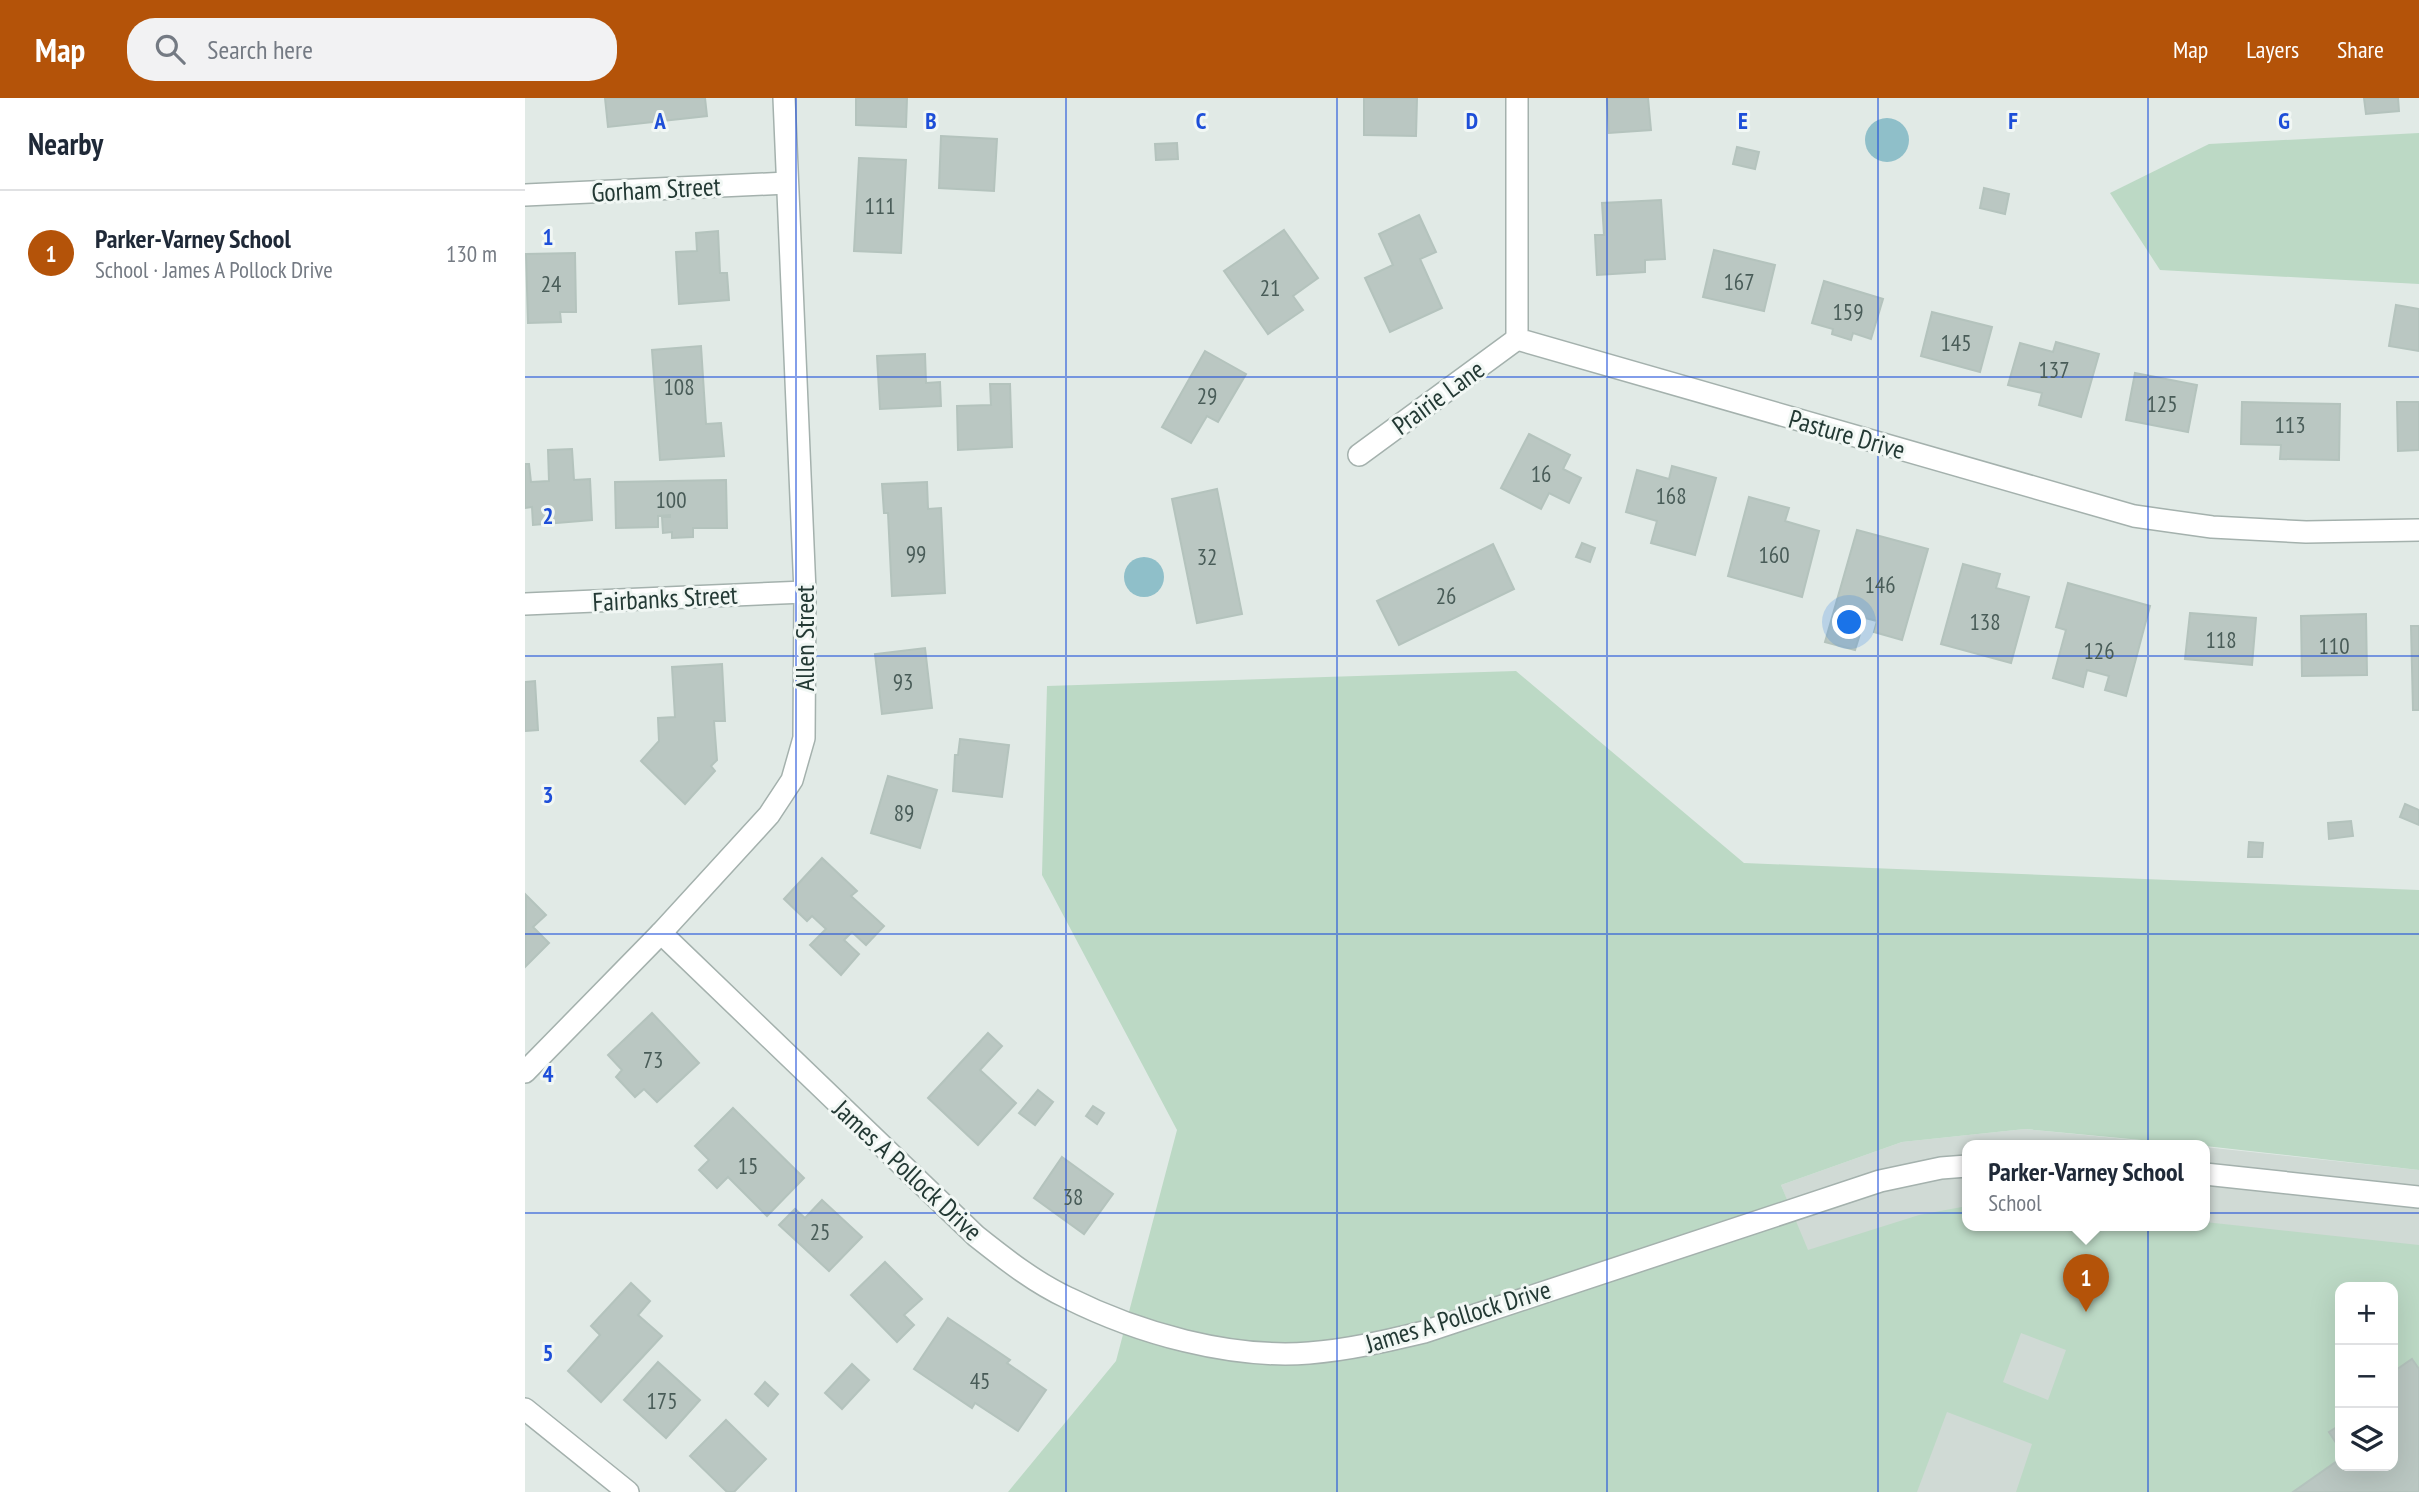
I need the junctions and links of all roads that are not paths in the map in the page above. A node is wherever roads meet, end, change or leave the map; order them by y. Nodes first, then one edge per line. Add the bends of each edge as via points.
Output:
1 (784, 98) edge
2 (1517, 98) edge
3 (787, 183) junction
4 (525, 195) edge
5 (1517, 339) junction
6 (1359, 455) dead end
7 (2419, 530) edge
8 (805, 592) junction
9 (525, 604) edge
10 (661, 933) junction
11 (525, 1072) edge
12 (1962, 1166) edge
13 (2210, 1175) edge
14 (2419, 1197) edge
15 (525, 1409) edge
16 (628, 1492) edge

1 - 3 street, Allen Street
2 - 5 street
3 - 4 street, Gorham Street
3 - 8 street, Allen Street
5 - 6 street, Prairie Lane
5 - 7 street, Pasture Drive via 2134,516 2212,527 2306,532
8 - 9 street, Fairbanks Street
8 - 10 street, Allen Street via 804,737 792,780 769,815
10 - 11 street, Allen Street
10 - 12 street, James A Pollock Drive via 976,1236 1013,1265 1067,1298 1199,1344 1307,1353 1424,1332 1880,1181
13 - 14 street
15 - 16 street

